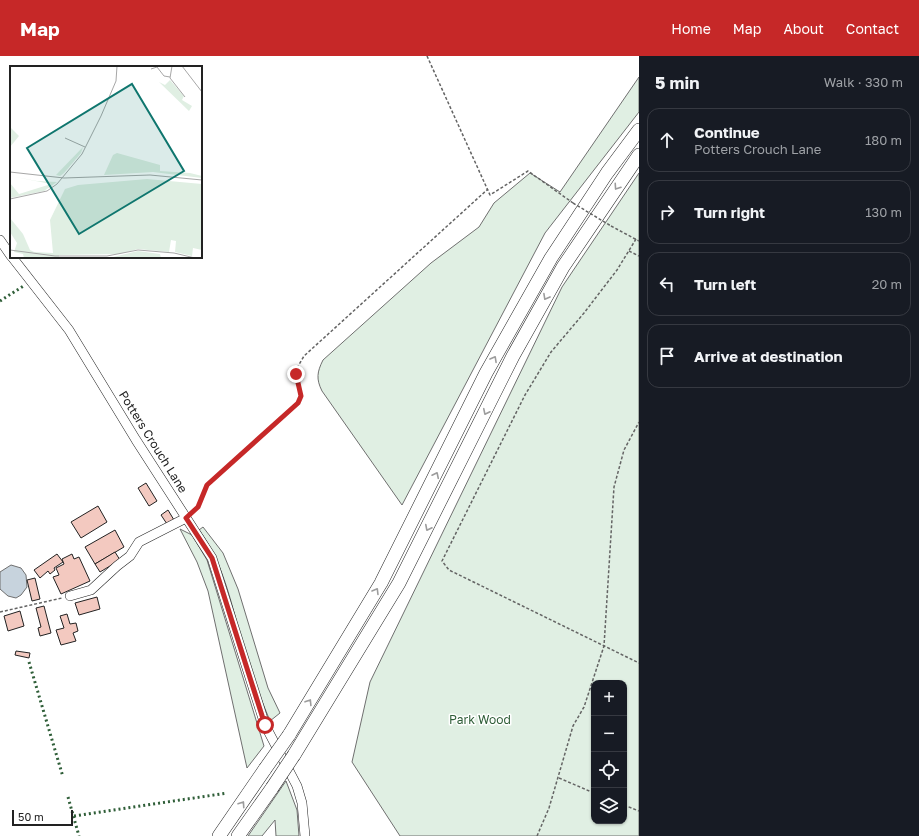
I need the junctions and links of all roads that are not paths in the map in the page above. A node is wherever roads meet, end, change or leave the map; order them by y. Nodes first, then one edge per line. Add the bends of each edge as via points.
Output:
1 (639, 130) edge
2 (639, 155) edge
3 (0, 240) edge
4 (10, 255) edge
5 (12, 258) edge
6 (186, 518) junction
7 (70, 596) road end
8 (219, 836) edge
9 (238, 836) edge
10 (305, 836) edge

8 -> 1 highway, bridge via 289,735 381,584 486,373 551,258 607,173
2 -> 9 highway, bridge via 563,267 513,356 399,583 294,755
3 - 4 street, Potters Crouch Lane
5 - 6 street, Potters Crouch Lane via 69,330
6 - 7 street via 139,542 130,556 91,590
6 - 10 street, Potters Crouch Lane via 212,558 265,725 297,786

